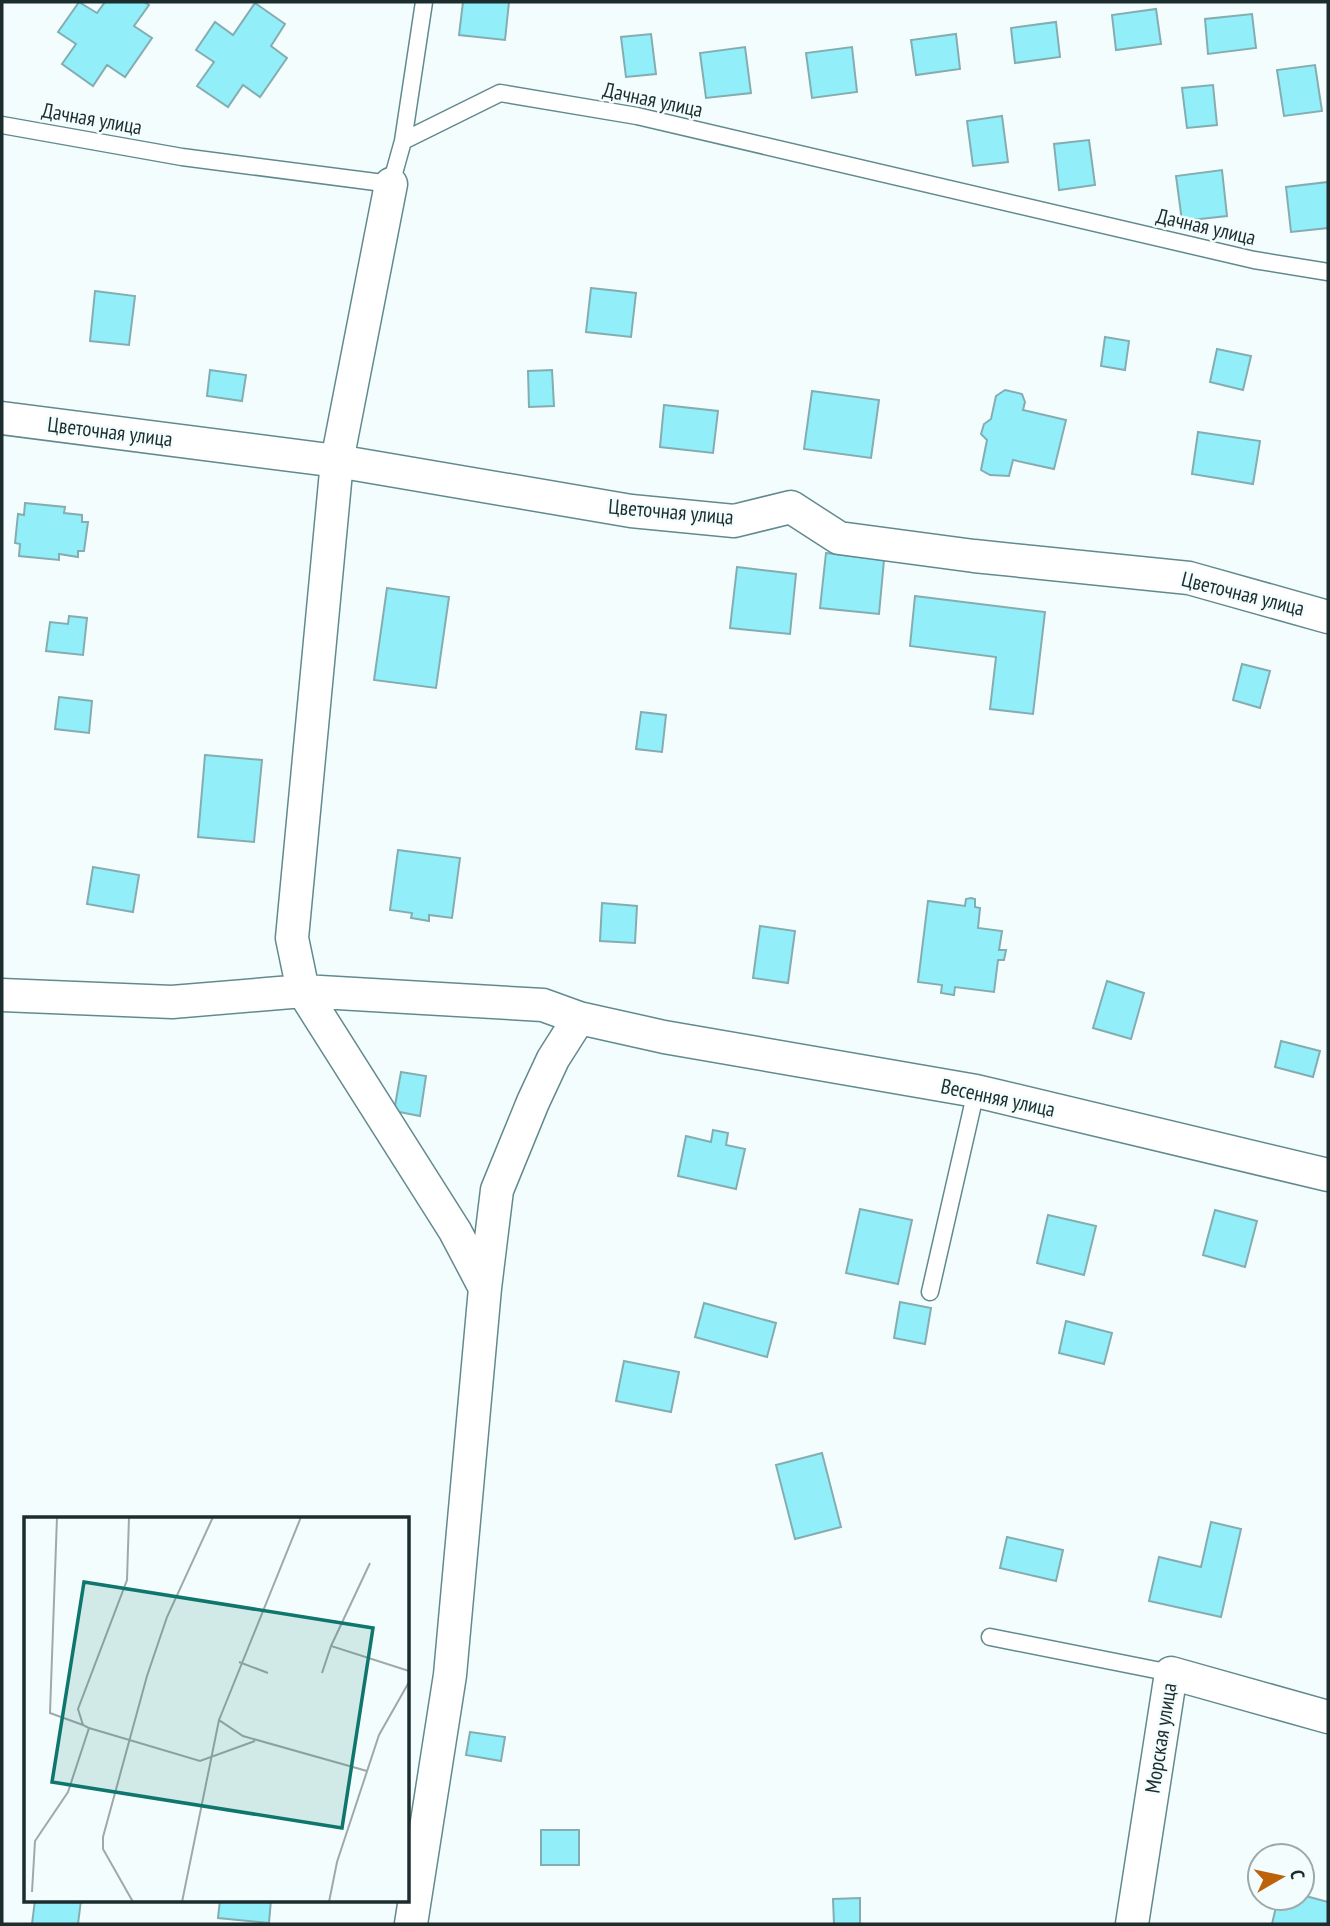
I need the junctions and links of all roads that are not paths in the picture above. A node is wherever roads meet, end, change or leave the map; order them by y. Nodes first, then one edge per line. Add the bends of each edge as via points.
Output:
1 (424, 2) edge
2 (2, 125) edge
3 (403, 141) junction
4 (391, 184) junction
5 (1328, 272) edge
6 (2, 418) edge
7 (337, 461) junction
8 (1328, 617) edge
9 (303, 992) junction
10 (2, 995) edge
11 (579, 1018) junction
12 (975, 1091) junction
13 (1328, 1175) edge
14 (485, 1288) junction
15 (930, 1292) dead end
16 (990, 1637) dead end
17 (1171, 1673) junction
18 (1328, 1717) edge
19 (411, 1924) edge
20 (1132, 1924) edge

1 - 3 lane
2 - 4 lane, Дачная улица via 182,157
3 - 4 lane
3 - 5 lane, Дачная улица via 500,93 637,116 1254,260
4 - 7 street
6 - 7 street, Цветочная улица
7 - 8 street, Цветочная улица via 631,511 734,521 791,507 839,538 1189,578
7 - 9 street via 292,938
9 - 10 street, Весенняя улица via 172,1002
9 - 11 street, Весенняя улица via 543,1005
9 - 14 street via 455,1231
11 - 12 street, Весенняя улица
11 - 14 street via 553,1059 498,1190
12 - 13 street, Весенняя улица
12 - 15 lane
14 - 19 street via 450,1675
16 - 17 lane
17 - 18 street, Морская улица
17 - 20 street, Морская улица

